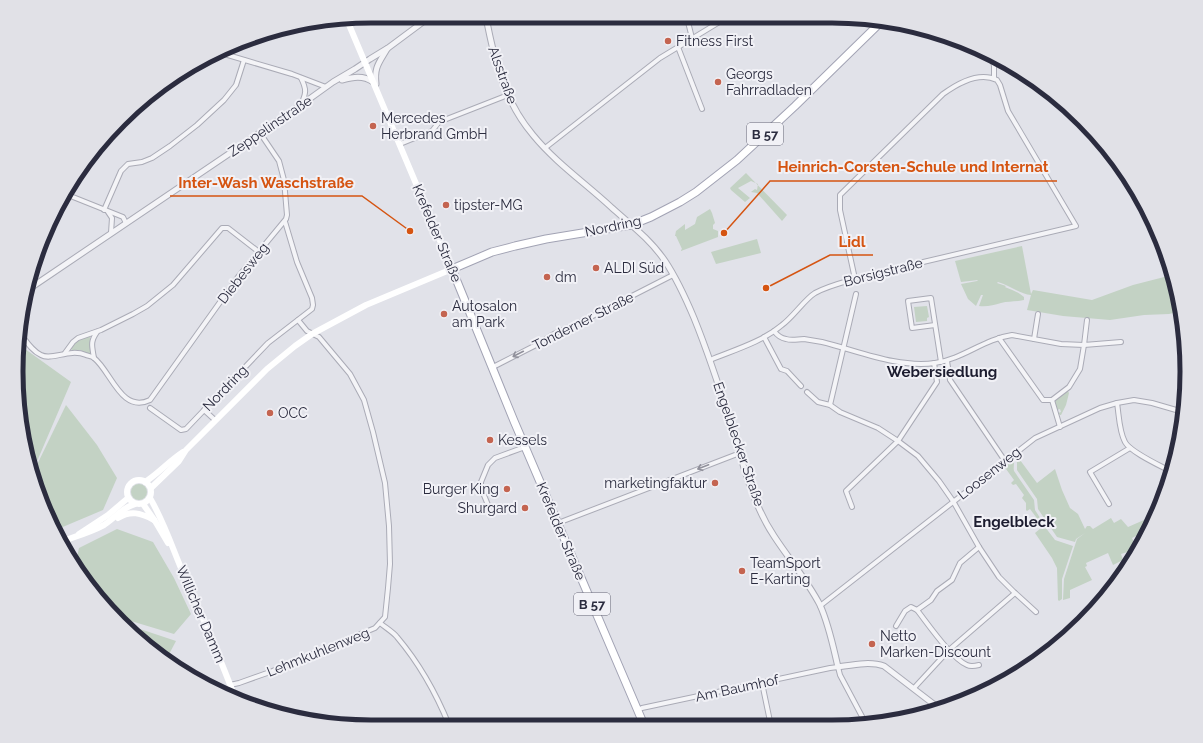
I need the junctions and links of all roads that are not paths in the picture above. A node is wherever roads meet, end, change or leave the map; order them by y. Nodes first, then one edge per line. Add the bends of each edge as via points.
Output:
1 (422, 23) edge
2 (487, 23) edge
3 (688, 23) edge
4 (718, 23) edge
5 (349, 24) edge
6 (877, 26) edge
7 (692, 38) junction
8 (678, 47) junction
9 (388, 48) junction
10 (227, 55) edge
11 (244, 60) junction
12 (365, 62) junction
13 (993, 63) edge
14 (301, 78) junction
15 (994, 78) junction
16 (333, 82) junction
17 (375, 85) junction
18 (326, 87) junction
19 (508, 95) junction
20 (301, 105) junction
21 (702, 109) dead end
22 (260, 133) junction
23 (400, 144) junction
24 (545, 148) junction
25 (70, 197) edge
26 (106, 211) junction
27 (285, 222) junction
28 (126, 223) junction
29 (631, 225) junction
30 (111, 233) junction
31 (259, 252) junction
32 (452, 269) junction
33 (673, 274) junction
34 (855, 279) junction
35 (34, 286) edge
36 (856, 294) dead end
37 (1038, 314) dead end
38 (298, 320) junction
39 (1087, 320) dead end
40 (935, 324) junction
41 (97, 331) junction
42 (774, 331) junction
43 (312, 334) junction
44 (764, 337) junction
45 (999, 338) junction
46 (25, 339) edge
47 (1034, 339) junction
48 (1121, 342) dead end
49 (1084, 346) junction
50 (842, 348) junction
51 (65, 353) junction
52 (94, 358) junction
53 (710, 360) junction
54 (947, 361) junction
55 (941, 362) junction
56 (934, 363) junction
57 (493, 367) junction
58 (801, 386) dead end
59 (807, 392) dead end
60 (1052, 400) junction
61 (1117, 403) junction
62 (830, 405) junction
63 (150, 408) dead end
64 (204, 410) junction
65 (1178, 410) edge
66 (215, 420) junction
67 (1060, 427) junction
68 (898, 441) junction
69 (525, 447) junction
70 (1130, 448) junction
71 (186, 450) junction
72 (740, 453) junction
73 (1005, 460) junction
74 (1166, 469) edge
75 (145, 482) junction
76 (151, 488) junction
77 (128, 498) junction
78 (150, 498) junction
79 (953, 501) junction
80 (135, 504) junction
81 (143, 504) junction
82 (488, 504) dead end
83 (1109, 504) dead end
84 (852, 507) dead end
85 (155, 521) junction
86 (558, 523) junction
87 (106, 524) junction
88 (72, 538) junction
89 (67, 540) edge
90 (979, 547) junction
91 (174, 550) junction
92 (1015, 593) junction
93 (820, 606) junction
94 (917, 610) junction
95 (1036, 612) dead end
96 (380, 623) junction
97 (896, 626) dead end
98 (949, 650) junction
99 (979, 665) dead end
100 (838, 667) junction
101 (762, 683) junction
102 (230, 685) junction
103 (914, 688) junction
104 (232, 691) edge
105 (935, 705) edge
106 (638, 710) junction
107 (863, 718) edge
108 (447, 720) edge
109 (642, 720) edge
110 (770, 720) edge

1 - 9 street, Zeppelinstraße
2 - 19 street, Alsstraße via 493,53
3 - 7 street
4 - 7 street
5 - 12 main road, Krefelder Straße
6 - 29 main road, Nordring / B 57 via 727,168 680,202
7 - 8 street
8 - 21 street
8 - 24 street via 630,80
9 - 12 street, Zeppelinstraße
9 - 17 street via 375,71
10 - 11 street
11 - 14 street
11 - 26 street via 236,85 197,125 152,158 128,164 121,170
12 - 16 street, Zeppelinstraße
12 - 17 main road, Krefelder Straße
13 - 15 street
14 - 18 street
14 - 20 street via 306,89
15 - 34 street via 986,76 956,85 840,195 840,210
15 - 34 street, Borsigstraße via 1000,85 1008,110 1076,226
16 - 17 street via 356,77 367,78
16 - 18 street, Zeppelinstraße
17 - 23 main road, Krefelder Straße
18 - 20 street, Zeppelinstraße
19 - 23 street via 439,122 432,131
19 - 24 street, Alsstraße via 518,115
20 - 22 street, Zeppelinstraße
22 - 27 street via 279,161 286,196
22 - 28 street, Zeppelinstraße
23 - 32 main road, Krefelder Straße
24 - 29 street, Engelblecker Straße
25 - 26 street
26 - 28 street via 123,217
26 - 30 street via 112,218
27 - 31 street, Diebesweg
27 - 38 street, Nordring via 313,302 312,309
28 - 30 street, Zeppelinstraße
29 - 32 main road, Nordring / B 57 via 515,246 492,252
29 - 33 street, Engelblecker Straße via 657,252
30 - 35 street, Zeppelinstraße
31 - 41 street via 228,228 222,228 172,285 147,306
31 - 52 street, Diebesweg via 238,277 150,400 138,403 122,395
32 - 43 main road, Nordring via 366,305
32 - 57 main road, Krefelder Straße / B 57
33 - 53 street, Engelblecker Straße
33 -> 57 street, Tonderner Straße via 570,328 564,328 548,336 542,342
34 - 42 street, Borsigstraße via 814,294
36 - 50 street
37 - 47 street
38 - 43 street
38 - 64 street, Nordring via 268,343
39 - 49 street
40 - 40 street via 931,298 908,301 912,328
40 - 55 street
41 - 51 street via 78,338
41 - 52 street via 92,338 91,346
42 - 44 street, Borsigstraße
42 - 50 street via 787,340 805,339
43 - 66 main road, Nordring via 267,369
43 - 96 street, Lehmkuhlenweg via 319,337 350,374 364,400 374,432 385,483 389,526 388,588 385,617
44 - 53 street, Borsigstraße
44 - 58 street via 781,369
45 - 47 street via 1012,335
45 - 54 street
45 - 60 street via 1043,400
46 - 51 street via 42,356 50,357
47 - 49 street
48 - 49 street
49 - 60 street via 1080,369 1069,387
50 - 56 street via 902,363
50 - 62 street
51 - 52 street via 82,353
53 - 72 street, Engelblecker Straße
54 - 55 street
54 - 73 street via 950,380
55 - 56 street
56 - 68 street via 938,382
57 - 69 main road, Krefelder Straße / B 57
59 - 62 street via 818,402
60 - 67 street
61 - 65 street, Loosenweg via 1134,400
61 - 67 street, Loosenweg
61 - 70 street via 1125,443
62 - 68 street via 878,428
63 - 64 street, Nordring via 181,430 186,429
64 - 66 street
66 - 71 main road, Nordring
67 - 73 street, Loosenweg via 1035,438
68 - 79 street via 918,456
68 - 84 street via 846,491
69 - 82 street via 495,458 488,465 481,482
69 - 86 main road, Krefelder Straße / B 57
70 - 74 street
70 - 83 street via 1090,472
71 - 75 main road, Nordring
71 - 76 main road, Nordring
72 -> 86 street
72 - 93 street, Engelblecker Straße via 752,491 772,534
73 - 79 street, Loosenweg
75 - 76 main road
75 - 77 main road via 138,480 131,484 127,490
76 - 78 main road
77 - 80 main road
77 - 88 main road via 108,516
78 - 81 main road
78 - 91 main road, Willicher Damm
79 - 90 street
79 - 93 street, Loosenweg
80 - 81 main road
80 - 87 main road via 127,507
81 - 85 main road, Willicher Damm
85 - 87 main road via 141,514 132,513
85 - 91 main road, Willicher Damm
86 - 106 main road, Krefelder Straße / B 57
87 - 88 main road
88 - 89 main road
90 - 92 street via 999,577
90 - 94 street via 960,563 952,580
91 - 102 main road, Willicher Damm
92 - 95 street
92 - 98 street
93 - 100 street, Engelblecker Straße via 831,634
94 - 97 street via 911,607 905,611
94 - 98 street
96 - 102 street, Lehmkuhlenweg via 375,628 270,672
96 - 108 street via 396,636 424,673
98 - 99 street via 968,666
98 - 103 street
100 - 101 street, Am Baumhof
100 - 103 street via 879,664
100 - 107 street
101 - 106 street, Am Baumhof
101 - 110 street
102 - 104 main road, Willicher Damm
103 - 105 street
106 - 109 main road, Krefelder Straße / B 57

